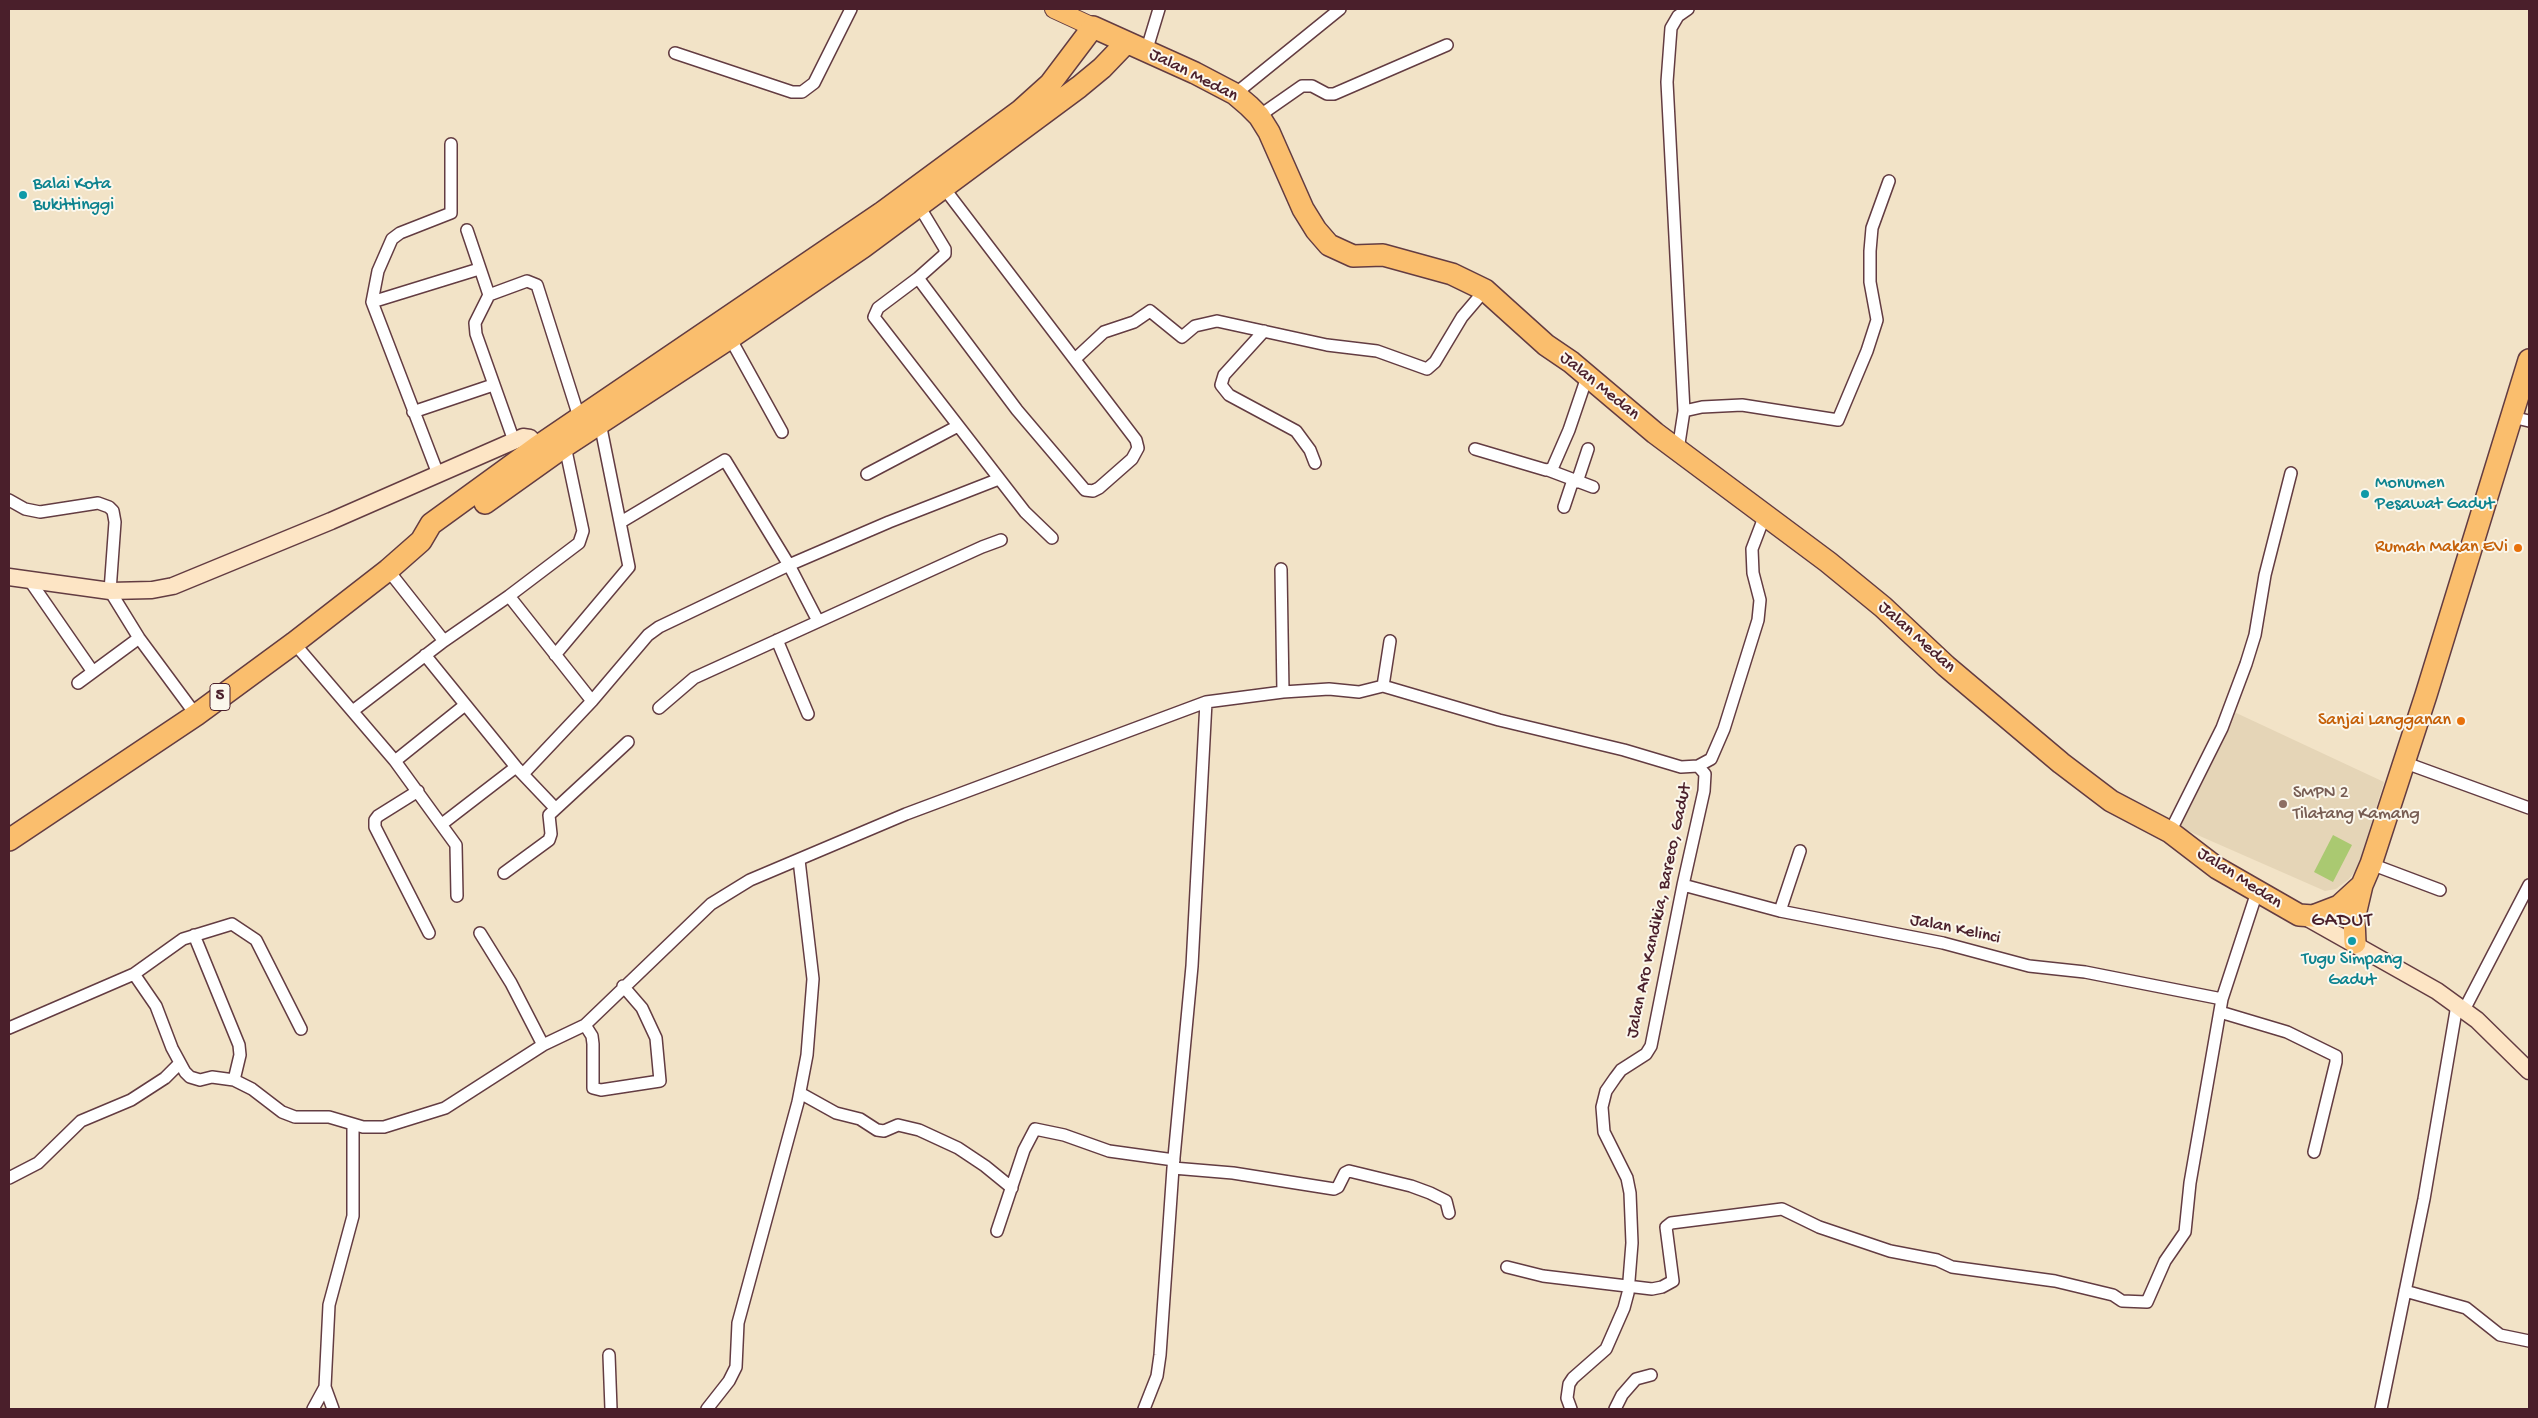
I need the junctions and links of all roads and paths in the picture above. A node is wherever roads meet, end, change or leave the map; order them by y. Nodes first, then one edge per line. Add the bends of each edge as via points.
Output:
1 (851, 9) edge
2 (1054, 9) edge
3 (1159, 9) edge
4 (1340, 9) edge
5 (1688, 9) edge
6 (1093, 27) junction
7 (1126, 43) junction
8 (1447, 45) dead end
9 (1146, 52) junction
10 (675, 53) dead end
11 (1235, 94) junction
12 (1259, 116) junction
13 (451, 144) dead end
14 (1889, 181) dead end
15 (944, 188) junction
16 (919, 206) junction
17 (467, 230) dead end
18 (479, 269) junction
19 (918, 278) junction
20 (1485, 290) junction
21 (489, 295) junction
22 (372, 302) junction
23 (1264, 331) junction
24 (730, 338) junction
25 (1075, 359) junction
26 (2529, 360) edge
27 (1587, 377) junction
28 (647, 383) junction
29 (493, 385) junction
30 (1684, 410) junction
31 (413, 412) junction
32 (579, 417) junction
33 (2521, 419) edge
34 (600, 423) junction
35 (958, 426) junction
36 (782, 432) dead end
37 (514, 441) junction
38 (566, 446) junction
39 (1474, 449) dead end
40 (1588, 449) dead end
41 (1678, 450) junction
42 (541, 453) junction
43 (1315, 463) dead end
44 (1548, 470) junction
45 (2291, 473) dead end
46 (438, 474) junction
47 (867, 474) dead end
48 (999, 479) junction
49 (1575, 481) junction
50 (1593, 487) dead end
51 (9, 500) edge
52 (1564, 507) dead end
53 (1765, 515) junction
54 (620, 522) junction
55 (1052, 538) dead end
56 (1001, 540) dead end
57 (788, 565) junction
58 (1281, 569) dead end
59 (388, 570) junction
60 (9, 577) edge
61 (30, 581) junction
62 (110, 591) junction
63 (508, 596) junction
64 (818, 621) junction
65 (139, 638) junction
66 (777, 640) junction
67 (444, 641) junction
68 (1390, 641) dead end
69 (294, 643) junction
70 (425, 655) junction
71 (555, 655) junction
72 (93, 672) junction
73 (78, 683) dead end
74 (1383, 686) junction
75 (1283, 692) junction
76 (592, 701) junction
77 (1206, 702) junction
78 (465, 705) junction
79 (659, 708) dead end
80 (354, 710) junction
81 (808, 714) dead end
82 (196, 715) junction
83 (628, 742) dead end
84 (395, 761) junction
85 (2403, 762) junction
86 (1698, 766) junction
87 (520, 771) junction
88 (418, 791) junction
89 (555, 808) junction
90 (2529, 808) edge
91 (442, 824) junction
92 (2170, 832) junction
93 (9, 840) edge
94 (1800, 851) dead end
95 (798, 860) junction
96 (2371, 864) junction
97 (504, 873) dead end
98 (1683, 885) junction
99 (2362, 885) junction
100 (2529, 885) edge
101 (2440, 890) dead end
102 (2257, 892) junction
103 (457, 896) dead end
104 (1780, 910) junction
105 (2304, 916) junction
106 (429, 933) dead end
107 (480, 933) dead end
108 (194, 935) junction
109 (2355, 943) junction
110 (134, 974) junction
111 (623, 986) junction
112 (2222, 999) junction
113 (2460, 1008) junction
114 (2220, 1012) junction
115 (585, 1025) junction
116 (9, 1028) edge
117 (301, 1029) dead end
118 (543, 1045) junction
119 (180, 1063) junction
120 (2529, 1071) edge
121 (234, 1080) junction
122 (800, 1093) junction
123 (352, 1125) junction
124 (2314, 1152) dead end
125 (1173, 1164) junction
126 (9, 1178) edge
127 (1012, 1188) junction
128 (1449, 1213) dead end
129 (997, 1231) dead end
130 (1507, 1267) dead end
131 (1629, 1285) junction
132 (2405, 1291) junction
133 (2529, 1341) edge
134 (609, 1355) dead end
135 (1651, 1375) dead end
136 (325, 1386) junction
137 (313, 1409) edge
138 (333, 1409) edge
139 (612, 1409) edge
140 (707, 1409) edge
141 (1144, 1409) edge
142 (1570, 1409) edge
143 (1615, 1409) edge
144 (2380, 1409) edge

1 - 10 street via 814,83 802,92 792,92
2 - 6 main road, Jalan Medan
3 - 9 street
4 - 11 street
5 - 30 street via 1670,28 1667,82
6 - 7 highway, Jalan Medan
6 - 28 highway via 1050,84 1020,111
7 - 9 highway, Jalan Medan
7 - 15 highway via 1079,87
8 - 12 street via 1334,94 1310,85 1302,86
9 - 11 highway, Jalan Medan
11 - 12 highway, Jalan Medan
12 - 20 highway, Jalan Medan via 1304,209 1329,245 1353,256 1384,255 1452,274
13 - 22 street via 450,213 392,239 378,270
14 - 30 street via 1872,228 1870,251 1870,282 1877,320 1838,420 1742,405
15 - 16 highway
15 - 25 street
16 - 19 street via 946,250
16 - 24 highway
17 - 18 street
18 - 21 street
18 - 22 street
19 - 25 street via 1017,410 1082,487 1093,491 1132,459 1138,445
19 - 35 street via 878,308 874,317
20 - 23 street via 1462,317 1435,362 1427,369 1377,351 1327,345
20 - 27 highway, Jalan Medan
21 - 29 street via 476,319 475,330
21 - 32 street via 527,281 537,285
22 - 31 street
23 - 25 street via 1214,321 1195,326 1182,337 1150,311 1134,322 1104,332
23 - 43 street via 1224,374 1221,386 1229,395 1296,431 1306,442
24 - 28 highway
24 - 36 street
26 - 33 highway, Jalan Medan
27 - 41 highway, Jalan Medan
27 - 44 street via 1569,430 1553,467
28 - 32 highway
28 - 34 highway
29 - 31 street
29 - 37 street
30 - 41 street
31 - 46 street
32 - 42 highway
33 - 85 highway, Jalan Medan
34 - 38 highway
34 - 54 street
35 - 47 street
35 - 48 street
37 - 42 street via 527,437
37 - 46 street
38 - 42 highway
38 - 63 street via 582,538
39 - 44 street
40 - 49 street
41 - 53 highway, Jalan Medan
42 - 59 highway, 5 via 448,529 421,541
44 - 49 street
45 - 92 street via 2246,664 2222,728
46 - 62 street via 181,583 152,590
48 - 55 street via 1029,517
48 - 57 street
49 - 50 street
49 - 52 street
51 - 62 street via 25,509 40,512 98,503 109,507 115,516
53 - 86 street via 1752,549 1753,573 1760,600 1758,620 1711,759
53 - 92 highway, Jalan Medan via 1883,607 1946,666 2061,763 2111,801
54 - 57 street via 725,460
54 - 71 street via 628,567
56 - 64 street
57 - 64 street
57 - 76 street via 655,629
58 - 75 street
59 - 67 street
59 - 69 highway, 5
60 - 61 street
61 - 62 street
61 - 72 street
62 - 65 street
63 - 67 street
63 - 71 street
64 - 66 street
65 - 72 street
65 - 82 street
66 - 79 street via 694,678
66 - 81 street
67 - 70 street
68 - 74 street
69 - 80 street
69 - 82 highway, 5
70 - 78 street
70 - 80 street
71 - 76 street
72 - 73 street
74 - 75 street via 1359,692 1329,689
74 - 86 street via 1682,767
75 - 77 street
76 - 87 street
77 - 95 street via 906,814
77 - 125 street via 1192,966
78 - 84 street
78 - 87 street
80 - 84 street
82 - 93 highway, 5
83 - 89 street
84 - 88 street
85 - 90 street
85 - 96 highway, Jalan Medan
86 - 98 street, Jalan Aro Kandikia, Bareco, Gadut via 1705,774 1704,791
87 - 89 street
87 - 91 street
88 - 91 street
88 - 106 street via 378,816 375,827
89 - 97 street via 548,817 550,838
91 - 103 street via 458,849
92 - 102 highway, Jalan Medan via 2217,868
94 - 104 street
95 - 111 street via 750,880 711,904
95 - 122 street via 812,979 807,1056
96 - 99 highway, Jalan Medan
96 - 101 street
98 - 104 street, Jalan Kelinci
98 - 131 street, Jalan Aro Kandikia, Bareco, Gadut via 1651,1046 1646,1054 1614,1078 1602,1107 1604,1132 1627,1178 1630,1193
99 - 105 highway, Jalan Medan via 2339,906
99 - 109 highway via 2354,920
100 - 113 street
102 - 105 highway, Jalan Medan
102 - 112 street
104 - 112 street, Jalan Kelinci via 1942,943 2029,966 2085,972
105 - 109 street
107 - 118 street via 511,983
108 - 110 street via 169,947
108 - 117 street via 232,924 252,937
108 - 121 street via 239,1045
109 - 113 street via 2420,980
110 - 116 street
110 - 119 street via 156,1006
111 - 115 street
111 - 115 street via 642,1008 656,1038 660,1081 601,1090 593,1088 592,1036
112 - 114 street
113 - 120 street
113 - 132 street
114 - 124 street via 2287,1032 2336,1056
114 - 131 street via 2190,1183 2185,1232 2165,1261 2147,1302 2122,1301 2113,1295 2055,1282 1952,1267 1937,1260 1890,1251 1819,1227 1782,1209 1671,1223 1666,1227 1673,1281 1652,1289
115 - 118 street
118 - 123 street via 445,1108 384,1127
119 - 121 street via 193,1078
119 - 126 street via 139,1096 81,1121 38,1163
121 - 123 street via 288,1114 303,1118 329,1117
122 - 127 street via 828,1110 860,1119 877,1130 902,1125 919,1130 966,1153
122 - 140 street via 738,1323 736,1366 729,1381
123 - 136 street via 353,1216 330,1306
125 - 127 street via 1109,1151 1064,1135 1035,1129 1024,1150
125 - 128 street via 1332,1189 1338,1187 1344,1172 1350,1171 1411,1186 1441,1198 1446,1201
125 - 141 street via 1160,1355 1157,1376
127 - 129 street
130 - 131 street via 1543,1276
131 - 142 street, Jalan Aro Kandikia, Bareco, Gadut via 1611,1341 1569,1384 1567,1398
132 - 133 street via 2466,1308 2500,1335
132 - 144 street
134 - 139 street
135 - 143 street via 1636,1379
136 - 137 street
136 - 138 street

